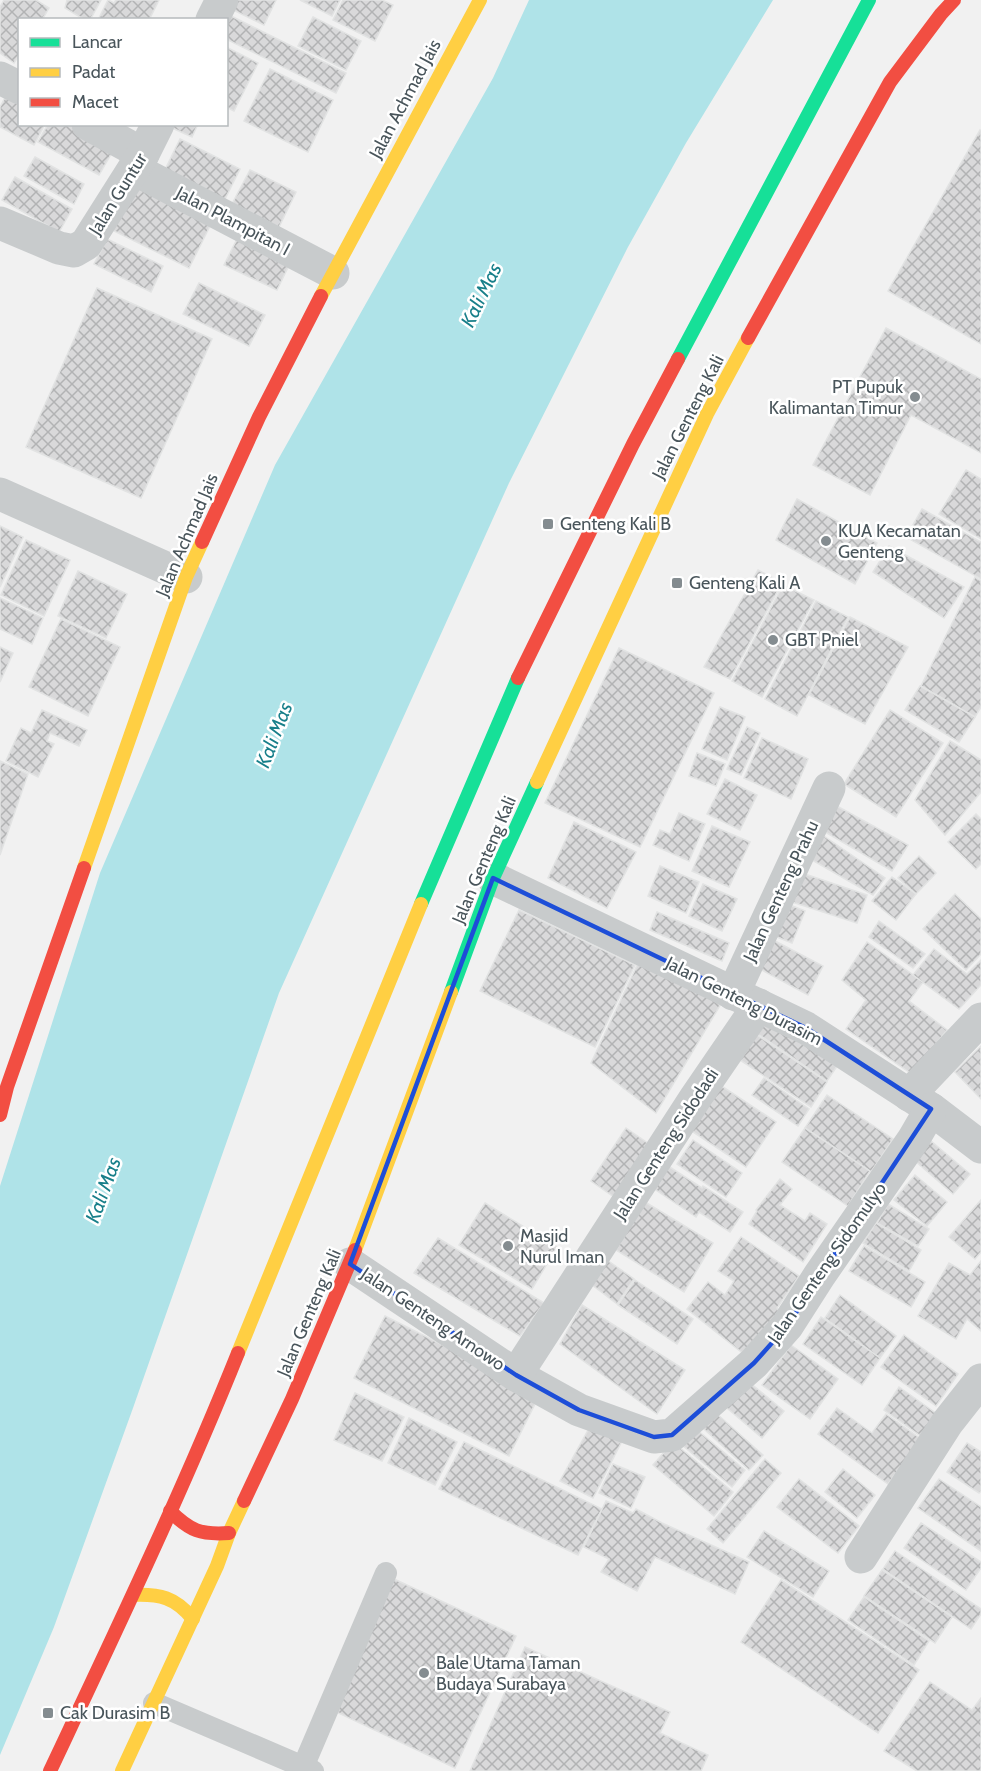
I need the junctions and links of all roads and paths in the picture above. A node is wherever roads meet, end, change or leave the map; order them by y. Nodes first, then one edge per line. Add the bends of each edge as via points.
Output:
1 (222, 0) edge
2 (480, 0) edge
3 (869, 0) edge
4 (954, 0) edge
5 (213, 18) edge
6 (0, 78) edge
7 (18, 87) edge
8 (91, 126) edge
9 (157, 126) edge
10 (139, 161) junction
11 (0, 223) edge
12 (333, 273) junction
13 (0, 494) edge
14 (186, 577) junction
15 (829, 788) dead end
16 (493, 878) junction
17 (746, 999) junction
18 (981, 1019) edge
19 (2, 1096) edge
20 (920, 1102) junction
21 (981, 1147) edge
22 (350, 1264) junction
23 (516, 1375) junction
24 (981, 1380) edge
25 (170, 1511) junction
26 (229, 1533) junction
27 (861, 1557) dead end
28 (386, 1573) dead end
29 (133, 1595) junction
30 (193, 1619) junction
31 (154, 1703) junction
32 (308, 1769) edge
33 (50, 1771) edge
34 (122, 1771) edge

1 - 5 street
2 - 12 main road, Jalan Achmad Jais
3 - 25 main road, Jalan Genteng Kali via 633,444 522,668 409,932 218,1405
4 - 16 main road, Jalan Genteng Kali via 890,82 707,414
6 - 7 street
8 - 10 street, Jalan Plampitan I
9 - 10 street, Jalan Guntur
10 - 11 street, Jalan Guntur via 87,244 74,251
10 - 12 street, Jalan Plampitan I
12 - 14 main road, Jalan Achmad Jais via 259,417
13 - 14 street
14 - 19 main road, Jalan Achmad Jais
15 - 17 street, Jalan Genteng Prahu
16 - 17 street, Jalan Genteng Durasim
16 - 22 main road, Jalan Genteng Kali
17 - 20 street, Jalan Genteng Durasim via 806,1028
17 - 23 street, Jalan Genteng Sidodadi via 696,1097
18 - 20 street, Jalan Genteng Sidomulyo
20 - 21 street, Jalan Genteng Durasim
20 - 23 street, Jalan Genteng Sidomulyo via 913,1140 788,1326 754,1363 672,1435 654,1437 579,1410
22 - 23 street, Jalan Genteng Arnowo
22 - 26 main road, Jalan Genteng Kali
24 - 27 street via 947,1424
25 - 26 main road via 199,1533
25 - 29 main road, Jalan Genteng Kali
26 - 30 main road, Jalan Genteng Kali
28 - 32 lane
29 - 30 main road via 167,1598 183,1606
29 - 33 main road, Jalan Genteng Kali
30 - 31 main road, Jalan Genteng Kali
31 - 32 lane
31 - 34 main road, Jalan Genteng Kali

